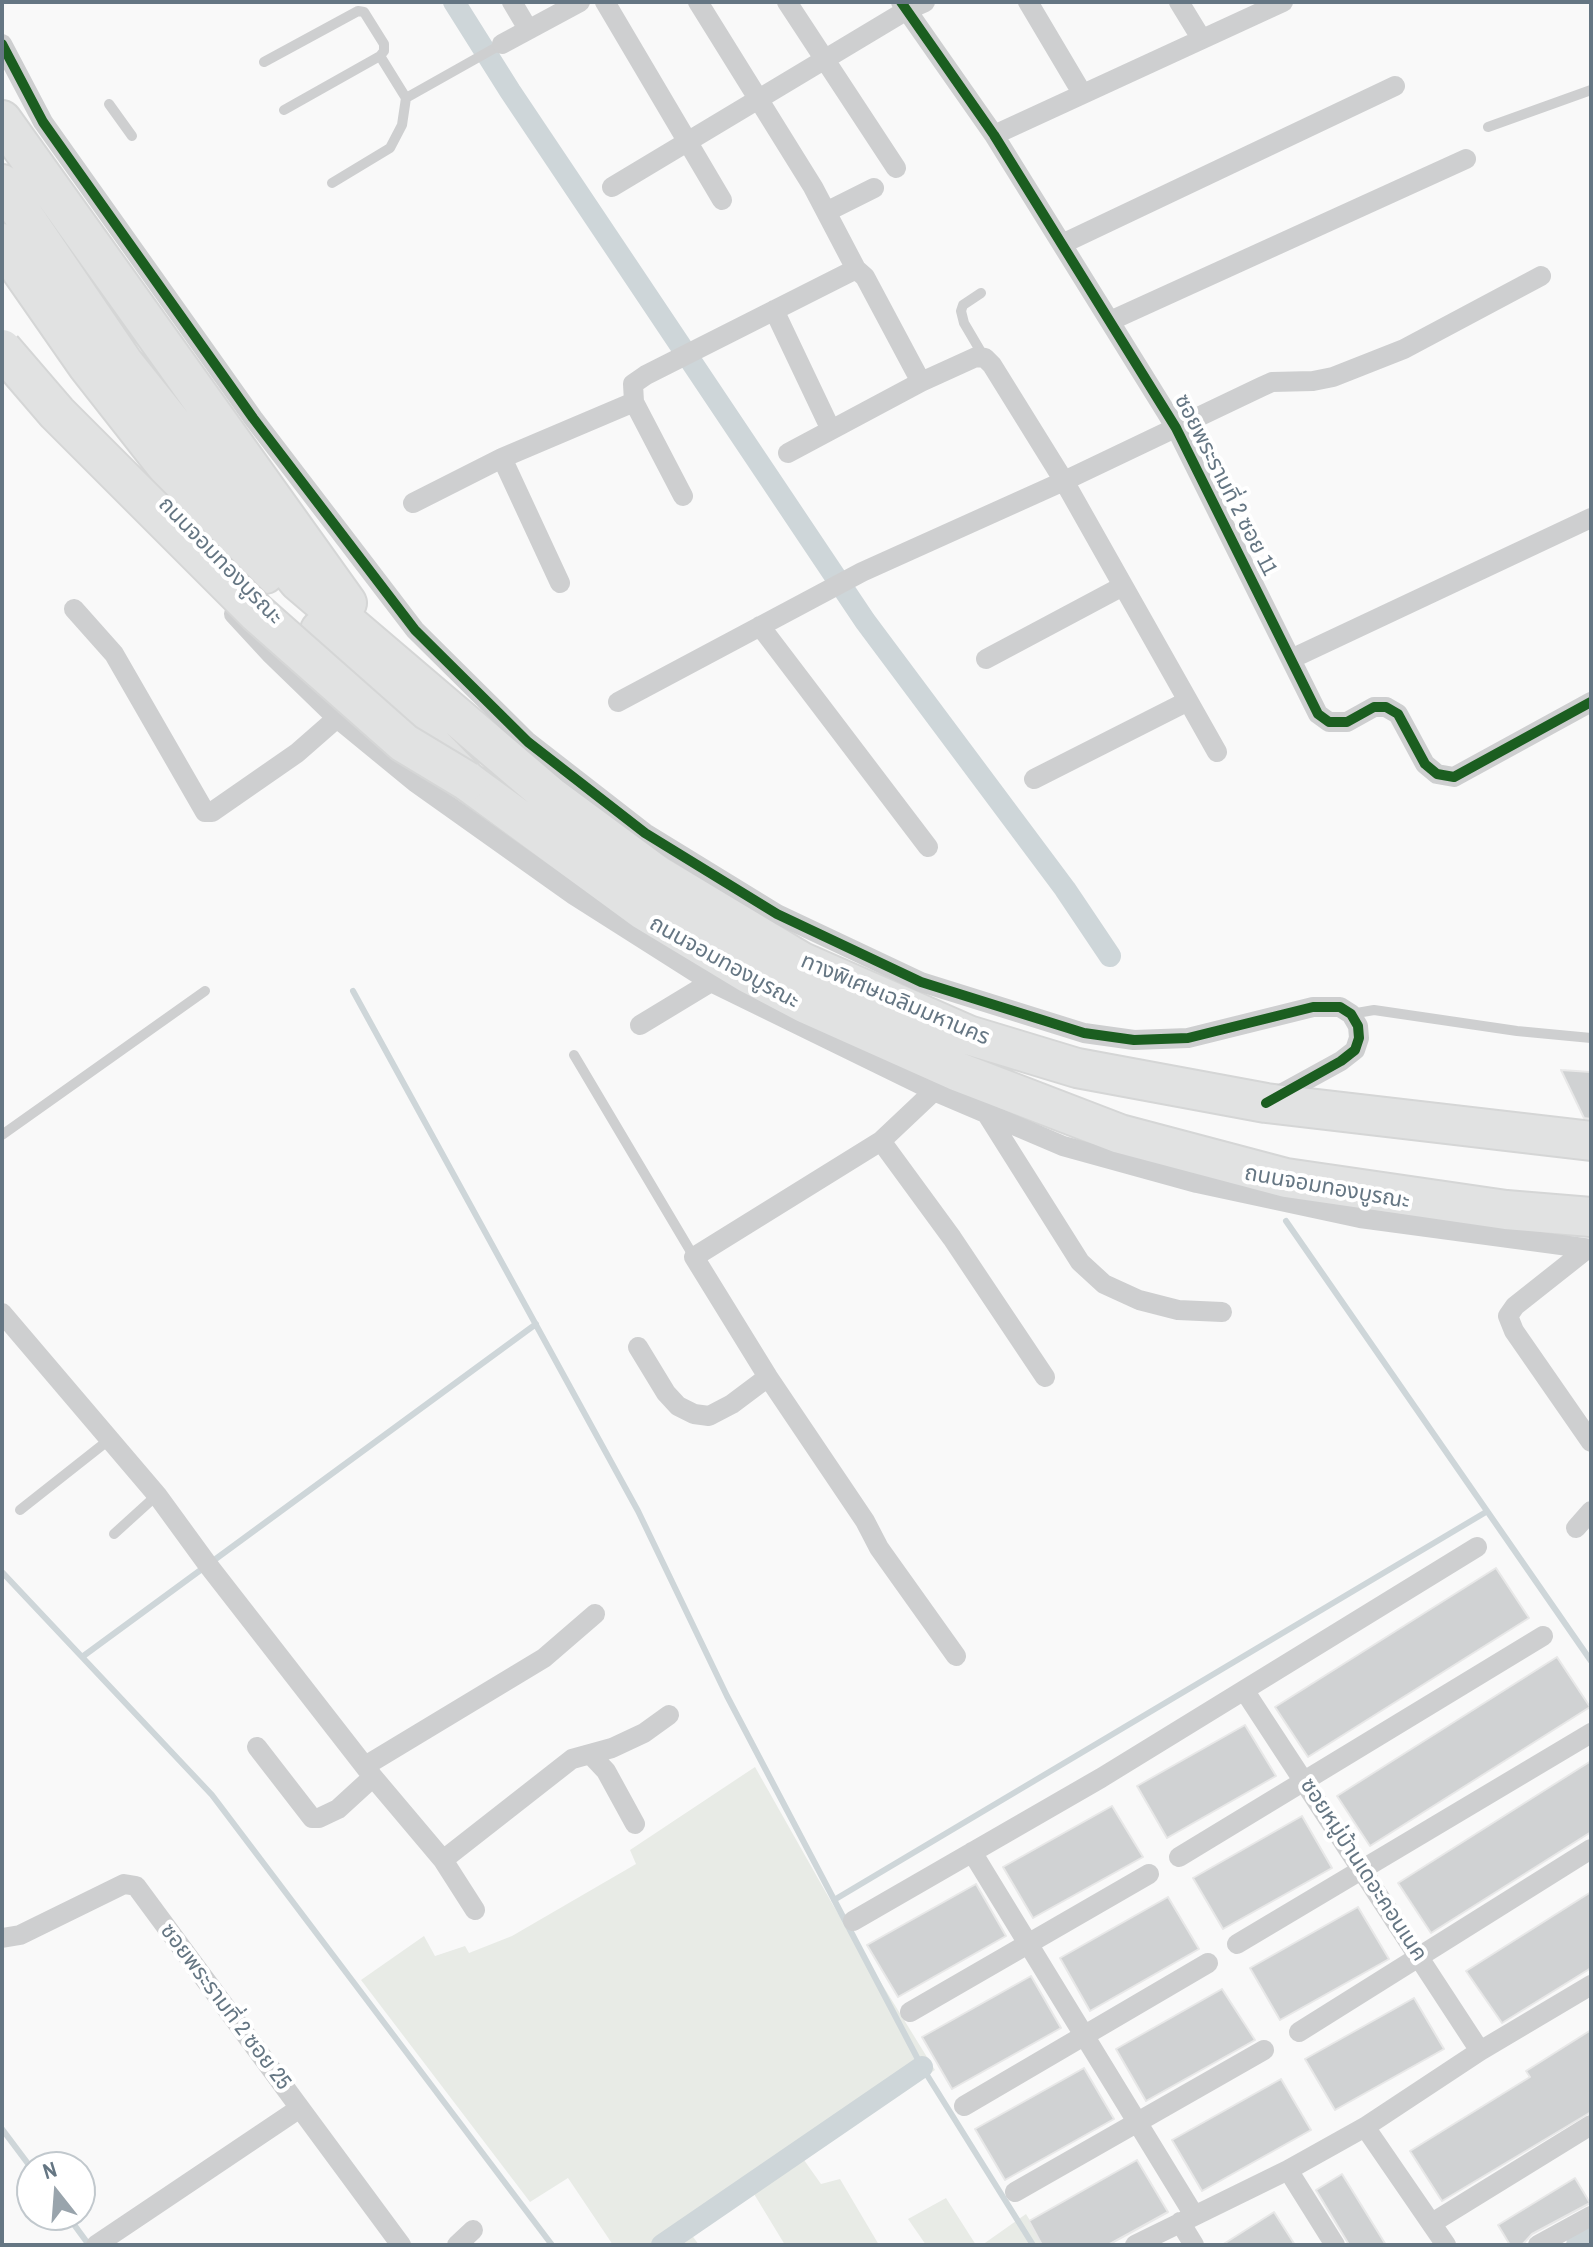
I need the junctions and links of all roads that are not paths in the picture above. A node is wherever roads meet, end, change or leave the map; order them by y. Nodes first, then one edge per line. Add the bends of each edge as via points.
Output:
1 (512, 2) edge
2 (605, 2) edge
3 (698, 2) edge
4 (787, 2) edge
5 (1028, 2) edge
6 (1179, 2) edge
7 (1283, 2) edge
8 (570, 4) edge
9 (911, 5) edge
10 (528, 29) junction
11 (1201, 38) junction
12 (2, 44) edge
13 (502, 44) joint
14 (380, 56) junction
15 (824, 60) junction
16 (264, 62) dead end
17 (1395, 86) dead end
18 (1591, 90) edge
19 (1082, 93) junction
20 (406, 98) junction
21 (757, 100) junction
22 (109, 104) dead end
23 (284, 110) dead end
24 (2, 120) edge
25 (1488, 127) dead end
26 (994, 135) junction
27 (132, 136) dead end
28 (689, 141) junction
29 (1466, 159) dead end
30 (896, 168) dead end
31 (332, 183) dead end
32 (2, 184) edge
33 (612, 187) dead end
34 (874, 188) dead end
35 (722, 200) dead end
36 (826, 212) junction
37 (2, 243) edge
38 (1062, 244) junction
39 (856, 269) junction
40 (1541, 276) dead end
41 (981, 293) dead end
42 (774, 310) junction
43 (1110, 321) junction
44 (2, 334) edge
45 (2, 349) edge
46 (985, 358) junction
47 (2, 376) edge
48 (921, 382) junction
49 (634, 402) junction
50 (1176, 428) junction
51 (831, 430) junction
52 (788, 453) dead end
53 (502, 458) junction
54 (1064, 481) junction
55 (683, 496) dead end
56 (413, 503) dead end
57 (1591, 518) edge
58 (560, 583) dead end
59 (1123, 586) junction
60 (74, 609) dead end
61 (760, 626) junction
62 (386, 657) junction
63 (986, 659) dead end
64 (1291, 659) junction
65 (1188, 701) junction
66 (618, 702) dead end
67 (1591, 702) edge
68 (337, 718) junction
69 (1217, 752) dead end
70 (1034, 779) dead end
71 (467, 781) junction
72 (928, 847) dead end
73 (711, 982) junction
74 (205, 991) dead end
75 (1351, 1014) junction
76 (640, 1025) dead end
77 (1591, 1038) edge
78 (574, 1055) dead end
79 (934, 1091) junction
80 (1266, 1103) junction
81 (988, 1116) junction
82 (2, 1135) edge
83 (881, 1141) junction
84 (1591, 1141) edge
85 (1590, 1235) edge
86 (694, 1257) junction
87 (1222, 1312) dead end
88 (6, 1317) edge
89 (638, 1347) dead end
90 (768, 1377) junction
91 (1045, 1377) dead end
92 (110, 1439) junction
93 (1591, 1442) edge
94 (157, 1495) junction
95 (20, 1510) dead end
96 (1591, 1511) edge
97 (1576, 1528) dead end
98 (114, 1534) dead end
99 (1477, 1547) dead end
100 (595, 1614) dead end
101 (1543, 1636) dead end
102 (956, 1656) dead end
103 (1244, 1690) junction
104 (669, 1715) dead end
105 (1591, 1733) edge
106 (257, 1747) dead end
107 (590, 1754) junction
108 (369, 1771) junction
109 (1304, 1781) junction
110 (635, 1824) dead end
111 (1591, 1849) edge
112 (972, 1852) junction
113 (1179, 1857) dead end
114 (443, 1860) junction
115 (1363, 1871) junction
116 (1149, 1874) dead end
117 (475, 1910) dead end
118 (853, 1921) dead end
119 (2, 1938) edge
120 (1027, 1944) junction
121 (1237, 1944) dead end
122 (1419, 1956) junction
123 (1208, 1963) dead end
124 (1591, 1985) edge
125 (910, 2012) dead end
126 (1299, 2032) dead end
127 (1083, 2036) junction
128 (1264, 2050) dead end
129 (1480, 2051) junction
130 (964, 2106) dead end
131 (300, 2108) junction
132 (1137, 2122) junction
133 (1591, 2125) edge
134 (1365, 2127) junction
135 (1288, 2170) junction
136 (1015, 2192) dead end
137 (1591, 2216) edge
138 (1187, 2218) junction
139 (1432, 2223) junction
140 (473, 2230) dead end
141 (96, 2245) edge
142 (401, 2245) edge
143 (457, 2245) edge
144 (1135, 2245) edge
145 (1194, 2245) edge
146 (1335, 2245) edge
147 (1446, 2245) edge
148 (1538, 2245) edge

1 - 10 street
2 - 28 street
3 - 21 street
4 - 15 street
5 - 19 street
6 - 11 street
7 - 11 street
8 - 10 street
9 - 15 street
9 - 26 street, ซอยพระรามที่ 2 ซอย 11
10 - 13 street
11 - 19 street
12 - 75 street via 43,122 253,418 415,630 528,742 645,833 777,914 921,982 1084,1033 1134,1040 1188,1038 1313,1007 1340,1007
13 - 20 lane
14 - 16 lane via 384,44 364,12 358,11
14 - 20 lane
14 - 23 lane
15 - 21 street
15 - 30 street
17 - 38 street
18 - 25 lane
19 - 26 street
20 - 31 lane via 402,125 390,148
21 - 28 street
21 - 36 street
22 - 27 lane
24 - 62 highway
26 - 38 street, ซอยพระรามที่ 2 ซอย 11
28 - 33 street
28 - 35 street
29 - 43 street
32 - 62 highway via 123,362 298,581
34 - 36 street
36 - 39 street
37 - 71 highway, bridge via 87,365 193,500
38 - 43 street, ซอยพระรามที่ 2 ซอย 11
39 - 42 street
39 - 48 street
40 - 50 street via 1404,349 1333,377 1272,382
41 - 46 lane via 961,311
42 - 49 street via 633,384
42 - 51 street
43 - 50 street, ซอยพระรามที่ 2 ซอย 11
44 - 85 street, ถนนจอมทองบูรณะ via 235,580 462,793 673,939 949,1079 1131,1144 1268,1180
45 - 71 highway, bridge via 57,413 257,613 404,743
46 - 48 street via 976,357
46 - 54 street
47 - 68 street, ถนนจอมทองบูรณะ
48 - 51 street
49 - 53 street
49 - 55 street
50 - 54 street
50 - 64 street, ซอยพระรามที่ 2 ซอย 11
51 - 52 street
53 - 56 street
53 - 58 street
54 - 59 street
54 - 61 street via 862,572
57 - 64 street
59 - 63 street
59 - 65 street
60 - 68 street via 114,654 205,812 297,753
61 - 66 street
61 - 72 street
62 - 80 highway, ทางพิเศษเฉลิมมหานคร via 550,796 657,875 802,962 968,1035 1077,1068
64 - 67 street, ซอยพระรามที่ 2 ซอย 11 via 1318,714 1329,722 1347,722 1374,707 1386,707 1398,714 1425,764 1437,774 1454,777
65 - 69 street
65 - 70 street
68 - 73 street, ถนนจอมทองบูรณะ via 415,782 574,895
71 - 85 highway, ทางพิเศษเฉลิมมหานคร via 643,910 700,945 806,1004 956,1071 1120,1134 1286,1178 1506,1210
73 - 76 street
73 - 79 street, ถนนจอมทองบูรณะ
74 - 82 lane
75 - 77 lane via 1374,1010
75 - 80 street via 1358,1026 1355,1050
78 - 86 lane
79 - 81 street, ถนนจอมทองบูรณะ
79 - 83 street
80 - 84 highway, ทางพิเศษเฉลิมมหานคร
81 - 85 street, ถนนจอมทองบูรณะ via 1063,1146 1197,1183 1360,1218
81 - 87 street via 1080,1262 1104,1284 1178,1310
83 - 86 street
83 - 91 street
85 - 93 street via 1508,1316
86 - 90 street
88 - 92 street
89 - 90 street via 666,1393 694,1414 709,1416
90 - 102 street
92 - 94 street
92 - 95 lane
94 - 98 lane
94 - 108 street
96 - 97 street
99 - 103 street
100 - 108 street via 544,1658
101 - 109 street
103 - 109 street, ซอยหมู่บ้านเดอะคอนเนค
103 - 112 street
104 - 107 street via 644,1733
105 - 115 street
106 - 108 street via 312,1818 338,1809
107 - 110 street via 606,1771
107 - 114 street via 572,1759
108 - 114 street
109 - 113 street
109 - 115 street, ซอยหมู่บ้านเดอะคอนเนค
111 - 122 street
112 - 118 street
112 - 120 street
114 - 117 street
115 - 121 street
115 - 122 street, ซอยหมู่บ้านเดอะคอนเนค
116 - 120 street
119 - 131 street, ซอยพระรามที่ 2 ซอย 25 via 20,1935 124,1884 136,1886
120 - 125 street
120 - 127 street
122 - 126 street
122 - 129 street, ซอยหมู่บ้านเดอะคอนเนค
123 - 127 street
124 - 129 street
127 - 130 street
127 - 132 street
128 - 132 street
129 - 134 street
131 - 141 street
131 - 142 street, ซอยพระรามที่ 2 ซอย 25
132 - 136 street
132 - 138 street
133 - 139 street
134 - 135 street
134 - 139 street
135 - 138 street
135 - 146 street
137 - 148 street
138 - 144 street
138 - 145 street
139 - 147 street
140 - 143 street

